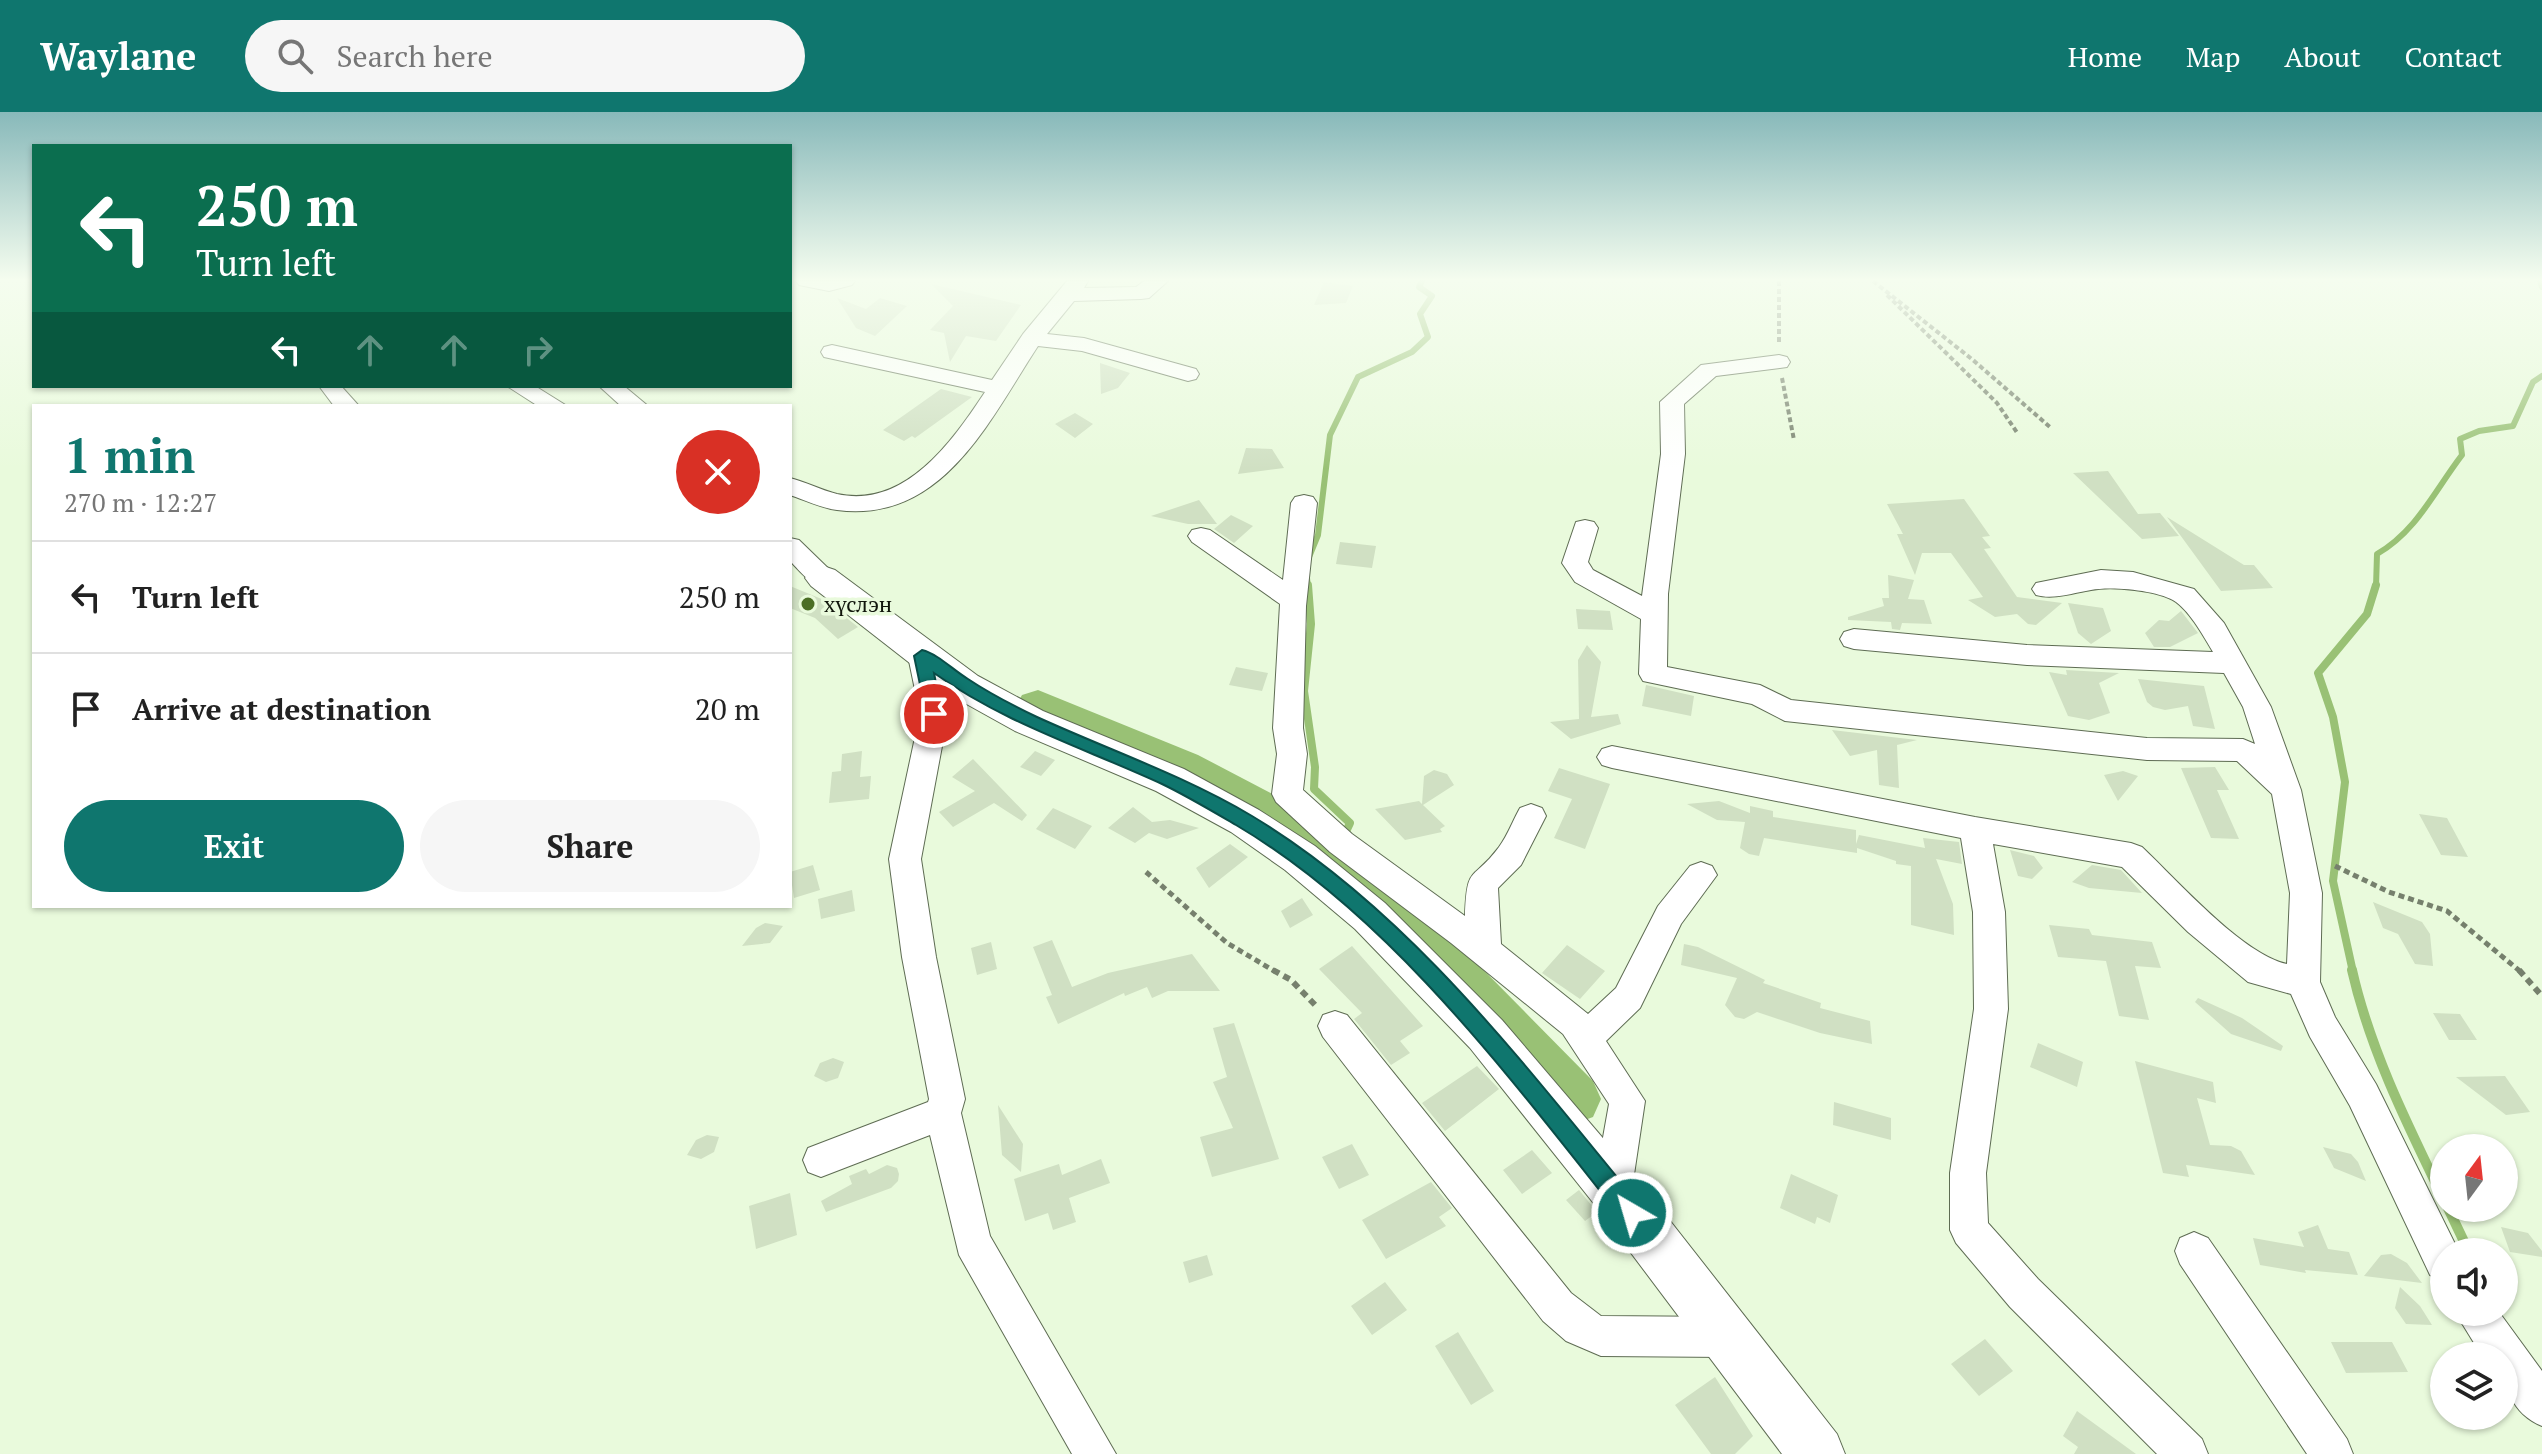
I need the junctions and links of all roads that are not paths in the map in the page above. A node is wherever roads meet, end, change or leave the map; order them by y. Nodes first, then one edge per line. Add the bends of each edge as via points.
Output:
1 (1028, 344) edge
2 (1072, 344) edge
3 (832, 352) dead end
4 (1779, 362) dead end
5 (1188, 374) dead end
6 (331, 388) edge
7 (522, 388) edge
8 (1000, 389) junction
9 (345, 404) edge
10 (551, 404) edge
11 (792, 487) edge
12 (1304, 503) dead end
13 (1585, 528) dead end
14 (1201, 536) dead end
15 (792, 549) edge
16 (806, 571) edge
17 (2045, 589) dead end
18 (1294, 601) junction
19 (1654, 614) junction
20 (1854, 639) dead end
21 (922, 656) junction
22 (2230, 663) junction
23 (1612, 757) dead end
24 (2286, 790) junction
25 (1531, 816) dead end
26 (1975, 829) junction
27 (1701, 875) dead end
28 (1485, 950) junction
29 (2303, 982) junction
30 (1335, 1026) road end
31 (1585, 1039) junction
32 (943, 1113) junction
33 (821, 1160) dead end
34 (1613, 1188) junction
35 (2432, 1238) edge
36 (2194, 1251) dead end
37 (2485, 1326) edge
38 (1727, 1337) junction
39 (2542, 1405) edge
40 (1095, 1454) edge
41 (1817, 1454) edge
42 (2187, 1454) edge
43 (2332, 1454) edge

1 - 8 street
2 - 5 street
3 - 8 street
4 - 19 street via 1709,370 1672,402 1673,454
6 - 9 street
7 - 10 street
8 - 11 street via 950,458 880,505 829,500
12 - 18 street
13 - 19 street via 1575,563 1584,576
14 - 18 street
15 - 16 street
16 - 21 main road via 845,592
17 - 22 street via 2101,579 2185,595 2214,630
18 - 28 street via 1287,794 1341,843
19 - 24 street via 1653,674 1760,695 1785,710 2147,749 2243,750
20 - 22 street via 2027,655
21 - 32 street via 934,714 905,859 947,1099
21 - 34 main road via 1029,721 1170,780 1300,858 1370,916 1486,1034
22 - 24 street via 2257,707
23 - 26 street
24 - 29 street via 2306,893
25 - 28 street via 1510,856 1482,883
26 - 29 street via 2131,856 2260,972
26 - 42 street via 1989,912 1991,1009 1968,1173 1969,1230 2034,1304
27 - 31 street via 1669,915 1628,998
28 - 31 street via 1575,1023
29 - 35 street
30 - 38 street via 1557,1307 1580,1327 1601,1336
31 - 34 street via 1627,1101
32 - 33 street
32 - 40 street via 972,1242
34 - 38 main road
36 - 43 street
37 - 39 street
38 - 41 main road

